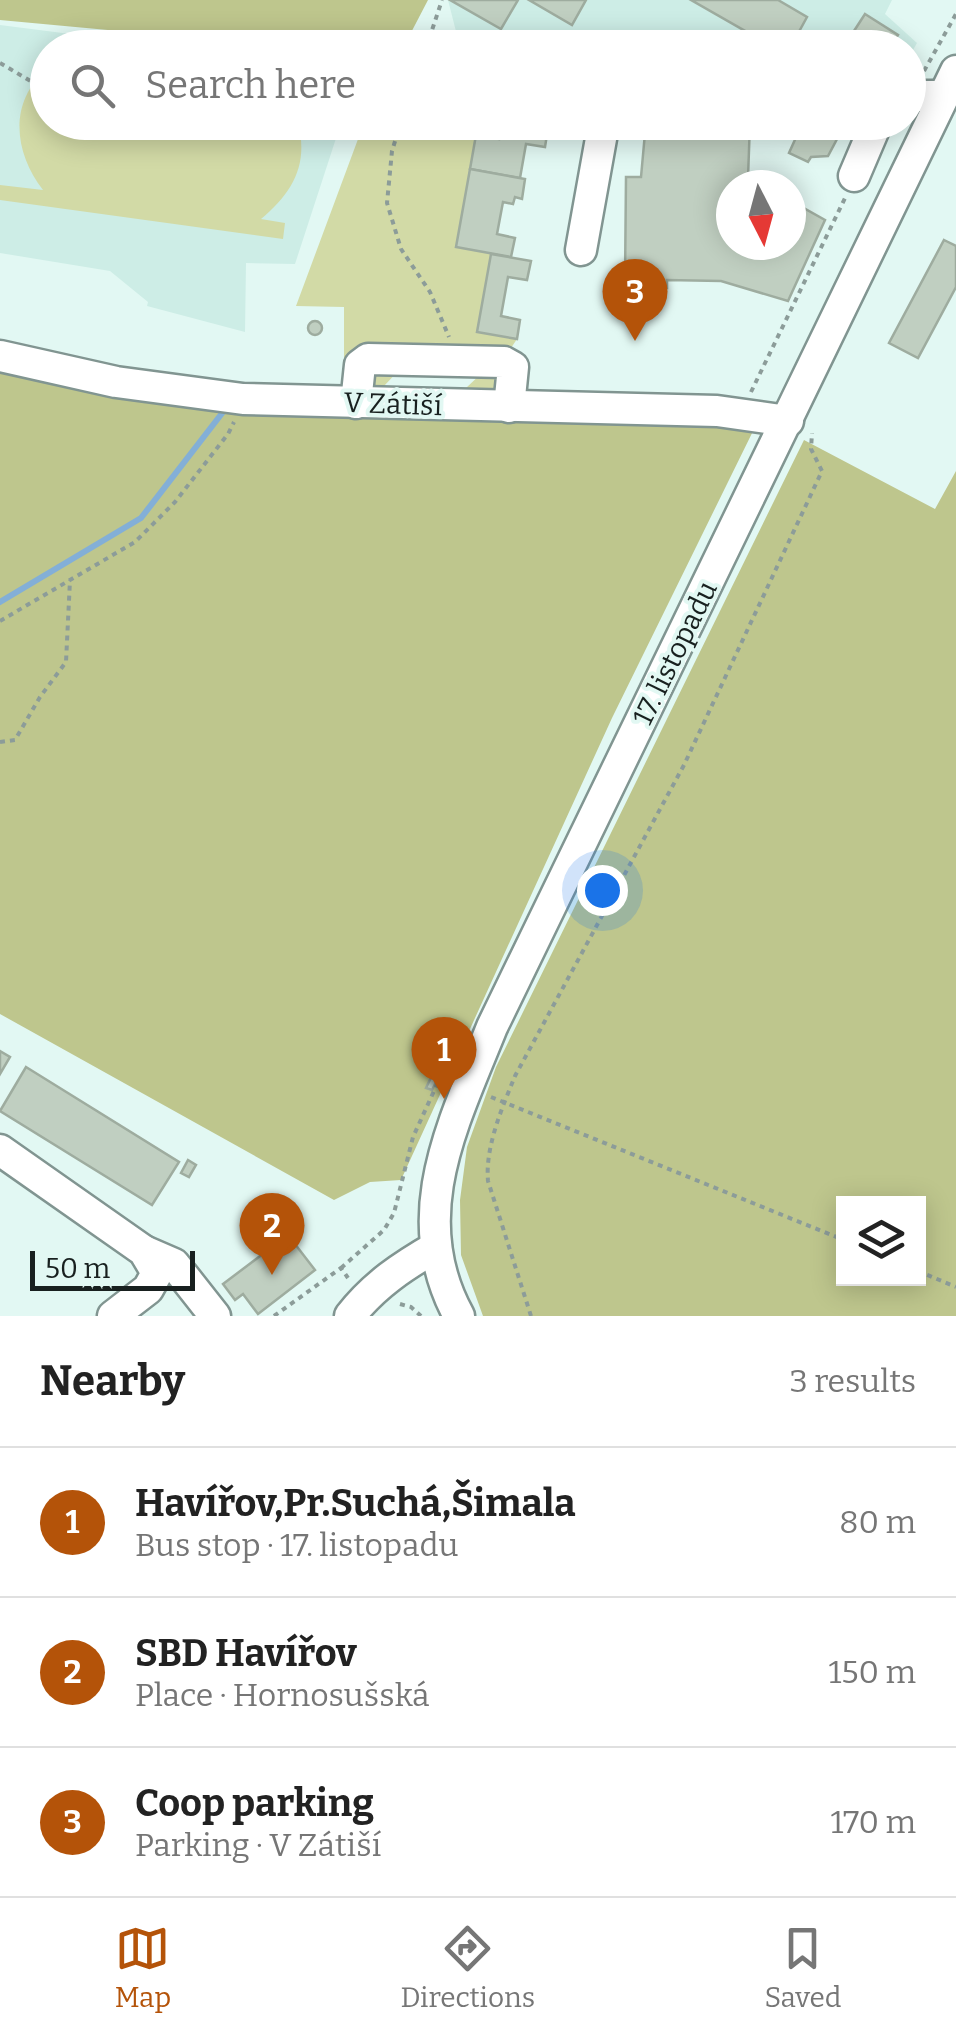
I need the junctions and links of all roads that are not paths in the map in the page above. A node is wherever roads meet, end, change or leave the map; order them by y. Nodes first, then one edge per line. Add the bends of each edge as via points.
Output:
1 (949, 83) edge
2 (926, 136) edge
3 (601, 140) edge
4 (869, 140) edge
5 (924, 140) edge
6 (854, 176) dead end
7 (582, 250) dead end
8 (0, 356) edge
9 (356, 403) junction
10 (509, 407) junction
11 (800, 427) junction
12 (0, 1150) edge
13 (436, 1246) junction
14 (144, 1251) junction
15 (113, 1316) edge
16 (214, 1316) edge
17 (350, 1316) edge
18 (459, 1316) edge

1 - 2 street, 17. listopadu
3 - 7 street
4 - 6 street
5 - 11 street, 17. listopadu
8 - 9 street, V Zátiší via 116,382 244,399
9 - 10 street, V Zátiší
9 - 10 street via 360,366 368,359 504,362 513,367
10 - 11 street, V Zátiší via 716,411
11 - 13 street, 17. listopadu via 501,1009 436,1183
12 - 14 street
13 - 17 street via 395,1271
13 - 18 street, 17. listopadu
14 - 15 street via 157,1273 148,1289
14 - 16 street via 174,1264

